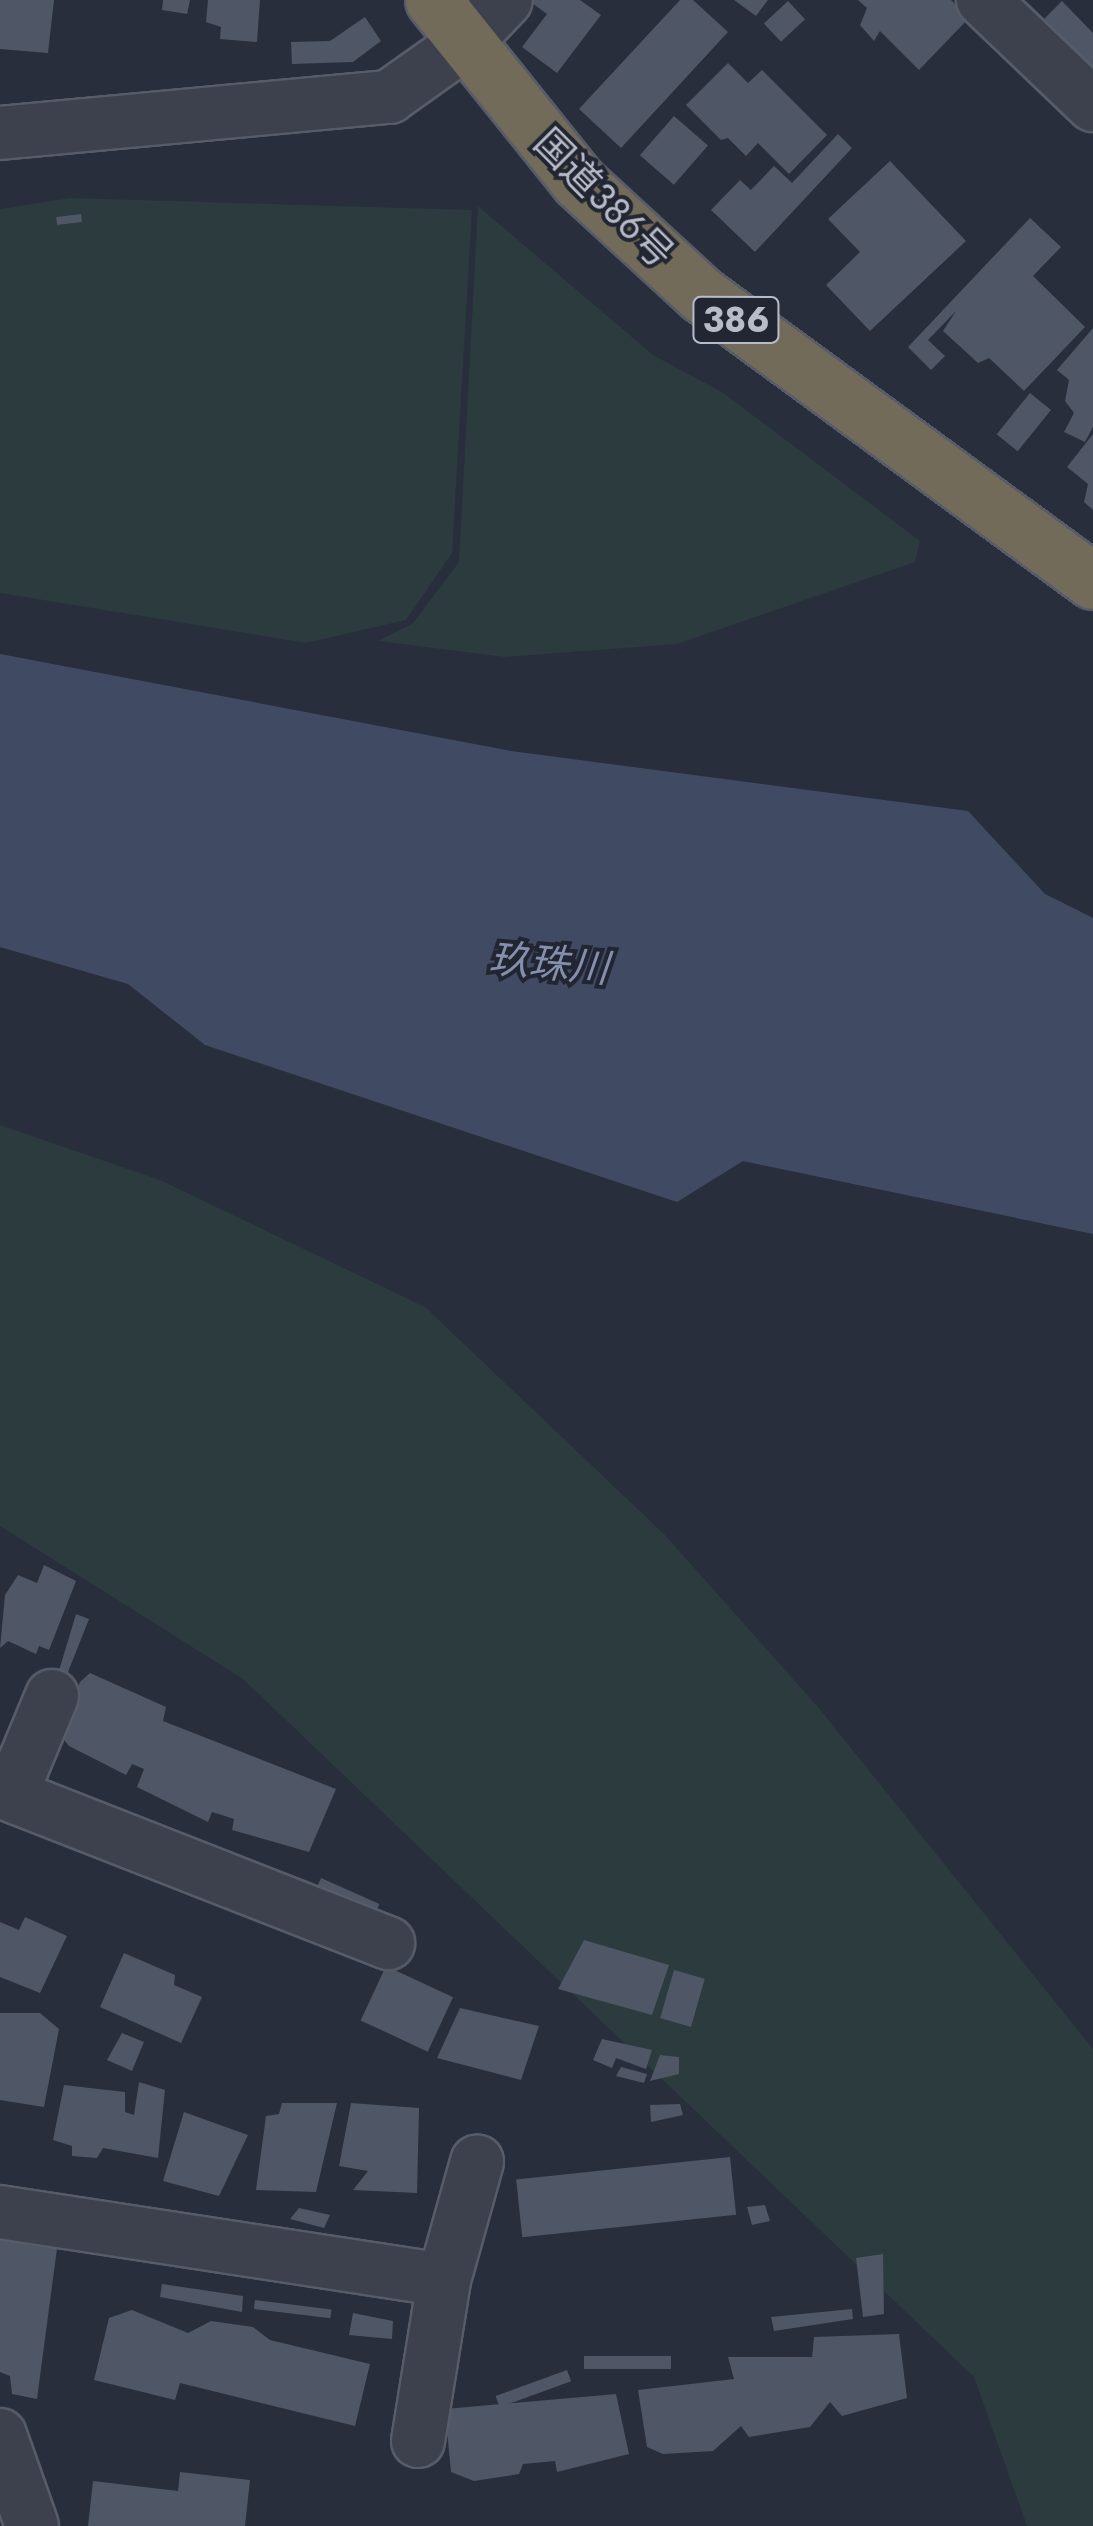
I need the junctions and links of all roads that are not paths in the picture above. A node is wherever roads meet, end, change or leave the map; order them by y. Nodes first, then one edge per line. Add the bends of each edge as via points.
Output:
1 (432, 0) edge
2 (506, 0) edge
3 (983, 0) edge
4 (465, 43) junction
5 (1093, 104) edge
6 (0, 133) edge
7 (1093, 581) edge
8 (52, 1696) dead end
9 (6, 1792) edge
10 (388, 1943) dead end
11 (477, 2162) dead end
12 (0, 2212) edge
13 (444, 2280) junction
14 (0, 2435) edge
15 (418, 2442) dead end
16 (32, 2526) edge

1 - 4 highway, 国道386号 / 386
2 - 4 street
3 - 5 street
4 - 6 street via 390,97
4 - 7 highway, 国道386号 / 386 via 579,182 702,295
8 - 9 street
9 - 10 street
11 - 13 street
12 - 13 street
13 - 15 street
14 - 16 street

